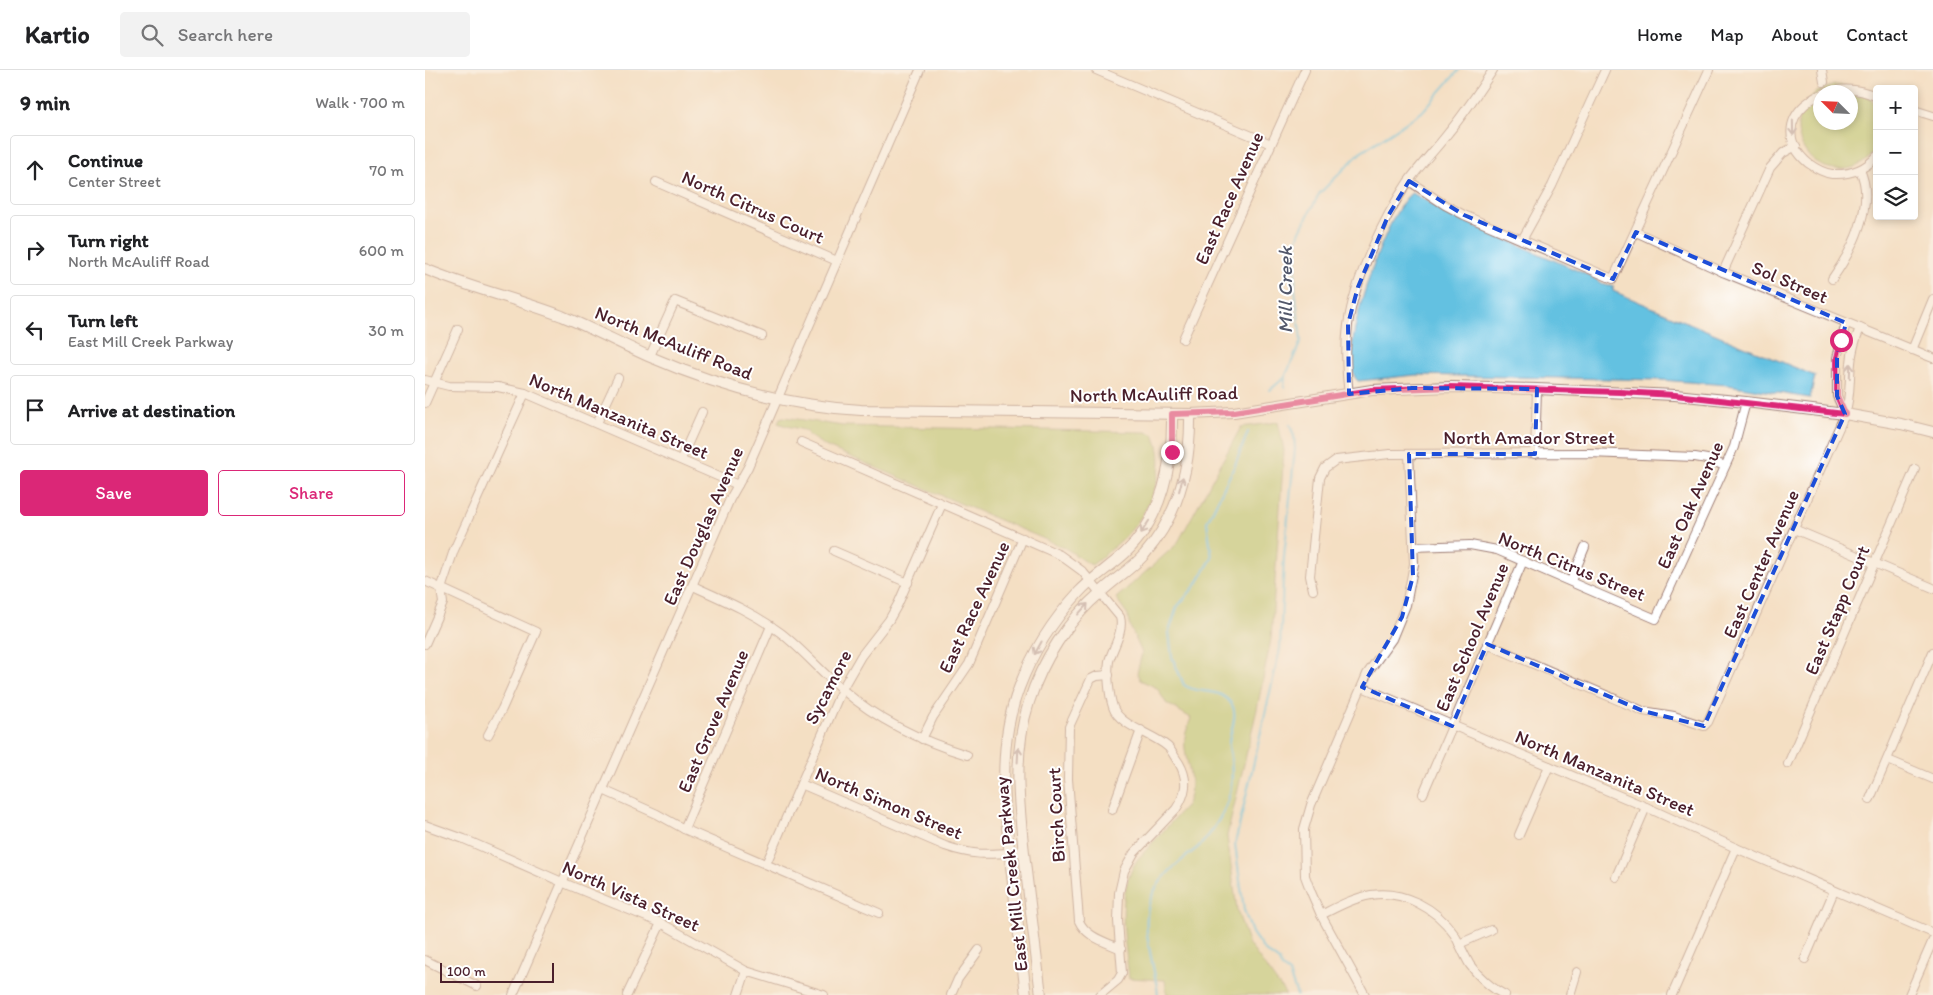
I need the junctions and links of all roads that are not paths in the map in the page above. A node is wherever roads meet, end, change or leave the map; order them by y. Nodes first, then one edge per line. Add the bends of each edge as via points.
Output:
1 (920, 70) edge
2 (1096, 70) edge
3 (1305, 70) edge
4 (1493, 70) edge
5 (1605, 70) edge
6 (1709, 70) edge
7 (1822, 70) edge
8 (1853, 81) dead end
9 (1824, 82) dead end
10 (1873, 93) edge
11 (1804, 96) dead end
12 (1918, 111) edge
13 (1933, 116) edge
14 (1271, 144) junction
15 (1796, 146) junction
16 (1873, 161) edge
17 (1860, 170) junction
18 (1409, 181) junction
19 (656, 182) dead end
20 (1636, 232) junction
21 (1522, 240) junction
22 (837, 261) junction
23 (425, 269) edge
24 (1723, 272) junction
25 (1832, 279) dead end
26 (1933, 299) edge
27 (1846, 323) junction
28 (1860, 328) junction
29 (458, 329) dead end
30 (762, 336) dead end
31 (1183, 339) dead end
32 (1912, 350) junction
33 (649, 356) junction
34 (1933, 358) edge
35 (618, 378) dead end
36 (425, 380) edge
37 (434, 382) junction
38 (1537, 389) junction
39 (525, 392) junction
40 (1349, 394) junction
41 (777, 400) junction
42 (1746, 402) junction
43 (425, 403) edge
44 (702, 412) dead end
45 (1172, 414) junction
46 (1190, 414) junction
47 (1845, 414) junction
48 (597, 423) junction
49 (1933, 432) edge
50 (801, 442) dead end
51 (1409, 454) junction
52 (1535, 454) junction
53 (681, 459) junction
54 (1725, 466) junction
55 (1915, 470) dead end
56 (738, 484) junction
57 (942, 504) junction
58 (1794, 529) junction
59 (1023, 538) junction
60 (1414, 547) junction
61 (1585, 547) dead end
62 (834, 551) dead end
63 (1523, 561) junction
64 (1874, 563) junction
65 (425, 581) edge
66 (1090, 581) junction
67 (1571, 581) junction
68 (908, 583) junction
69 (693, 586) junction
70 (1933, 588) edge
71 (441, 589) junction
72 (1313, 590) dead end
73 (1100, 592) junction
74 (1656, 618) joint
75 (771, 626) junction
76 (425, 644) edge
77 (1487, 644) junction
78 (1933, 652) edge
79 (1109, 675) junction
80 (1362, 687) junction
81 (842, 689) junction
82 (1452, 726) junction
83 (1141, 730) junction
84 (488, 735) dead end
85 (922, 739) junction
86 (967, 755) dead end
87 (1887, 760) junction
88 (1788, 764) dead end
89 (1549, 766) junction
90 (1933, 779) edge
91 (801, 784) junction
92 (603, 790) junction
93 (1423, 794) dead end
94 (1870, 799) dead end
95 (1646, 807) junction
96 (1112, 810) dead end
97 (425, 825) edge
98 (684, 828) junction
99 (1519, 835) dead end
100 (1736, 848) junction
101 (1024, 852) junction
102 (1010, 853) junction
103 (766, 864) junction
104 (1616, 877) dead end
105 (563, 882) junction
106 (1834, 891) junction
107 (879, 912) dead end
108 (1321, 915) junction
109 (661, 923) junction
110 (1491, 930) dead end
111 (1933, 933) edge
112 (1933, 940) edge
113 (1459, 944) junction
114 (1121, 949) junction
115 (979, 950) dead end
116 (1805, 959) dead end
117 (425, 960) edge
118 (746, 971) junction
119 (1577, 972) dead end
120 (477, 986) dead end
121 (513, 995) edge
122 (627, 995) edge
123 (738, 995) edge
124 (824, 995) edge
125 (951, 995) edge
126 (1026, 995) edge
127 (1041, 995) edge
128 (1100, 995) edge
129 (1365, 995) edge
130 (1505, 995) edge
131 (1570, 995) edge
132 (1672, 995) edge
133 (1909, 995) edge

1 - 22 street, East Douglas Avenue
2 - 14 street
3 - 14 street, East Race Avenue
4 - 18 street via 1461,117
5 - 21 street via 1552,186
6 - 20 street
7 - 9 street
8 - 10 street
11 -> 15 street via 1793,115
12 - 13 street
14 - 31 street, East Race Avenue
15 - 17 street via 1803,158 1829,174 1845,175
15 - 24 street via 1770,168
16 - 17 street
17 - 25 street via 1866,186 1864,210 1845,259
18 - 21 street via 1445,205
18 - 40 street via 1388,216 1353,301 1346,359
19 - 22 street, North Citrus Court
20 - 21 street via 1613,279
20 - 24 street, Sol Street
22 - 41 street, East Douglas Avenue
23 - 33 street, North McAuliff Road via 563,317
24 - 27 street, Sol Street
26 - 32 street
27 - 28 street, Sol Street
27 - 47 street via 1837,358 1837,396
28 - 32 street, Sol Street
47 -> 28 street, East Center Avenue via 1850,399 1853,346
29 - 37 street
30 - 33 street via 675,300
32 - 34 street, Sol Street
33 - 41 street, North McAuliff Road via 719,384
35 - 48 street
36 - 37 street, North Manzanita Street
37 - 39 street, North Manzanita Street
37 - 43 street
38 - 40 street, North McAuliff Road via 1412,388
38 - 42 street, North McAuliff Road
38 - 52 street
39 - 48 street, North Manzanita Street
39 - 71 street via 454,550
40 - 46 street, North McAuliff Road via 1234,412
41 - 45 street, North McAuliff Road via 861,410
41 - 56 street, East Douglas Avenue
42 - 47 street, North McAuliff Road
42 - 54 street, East Oak Avenue via 1734,447
44 - 53 street
45 - 46 street, North McAuliff Road
45 -> 66 street, East Mill Creek Parkway via 1169,470 1156,507 1127,552
73 -> 46 street, East Mill Creek Parkway via 1130,569 1169,519 1189,451
47 - 49 street, North McAuliff Road
47 - 58 street, East Center Avenue
48 - 53 street, North Manzanita Street
50 - 57 street
51 - 52 street, North Amador Street
51 - 60 street
51 - 72 street, North Amador Street via 1335,460 1325,468 1320,478 1310,576
52 - 54 street, North Amador Street via 1572,452 1666,456 1707,459
53 - 56 street, North Manzanita Street
54 - 74 street, East Oak Avenue
55 - 64 street, East Stapp Court
56 - 69 street, East Douglas Avenue
57 - 59 street
57 - 68 street, Sycamore
58 - 64 street
58 - 77 street, East Center Avenue via 1704,726 1637,708
59 - 66 street via 1071,561
59 - 85 street, East Race Avenue via 969,664
60 - 63 street, North Citrus Street via 1470,544 1497,550
60 - 80 street via 1413,576 1399,627 1373,664
61 - 67 street
62 - 68 street
63 - 67 street, North Citrus Street
63 - 77 street, East School Avenue
64 - 70 street
64 - 88 street, East Stapp Court
65 - 71 street
66 - 73 street
66 -> 102 street, East Mill Creek Parkway via 1078,592 1042,642 1012,708 1004,758
67 - 74 street, North Citrus Street
68 - 81 street, Sycamore via 889,620 861,656
69 - 75 street via 744,609
69 - 92 street, East Douglas Avenue
71 - 76 street via 443,603
71 - 84 street via 536,632
73 - 79 street via 1122,622 1109,662
101 -> 73 street, East Mill Creek Parkway via 1018,768 1019,744 1029,701 1060,638
75 - 81 street
75 - 98 street, East Grove Avenue
77 - 82 street, East School Avenue
78 - 87 street
79 - 83 street via 1113,710 1122,720
79 - 114 street, Birch Court via 1091,679 1069,727 1068,779 1079,921 1089,934
80 - 82 street, North Manzanita Street
80 - 108 street via 1311,805 1304,829 1305,876
81 - 85 street via 882,719
81 - 91 street, Sycamore
82 - 89 street, North Manzanita Street
82 - 93 street, East School Avenue
83 - 96 street
83 - 114 street via 1168,747 1183,771 1186,787 1176,809 1134,853 1124,872 1119,893
85 - 86 street
87 - 90 street
87 - 94 street
89 - 95 street, North Manzanita Street
89 - 99 street
91 - 102 street, North Simon Street via 965,853
91 - 103 street, Sycamore
92 - 98 street
92 - 105 street, East Douglas Avenue
95 - 100 street, North Manzanita Street
95 - 104 street
97 - 105 street, North Vista Street via 464,838
98 - 103 street
100 - 106 street, North Manzanita Street
100 - 132 street
101 - 102 street, North Simon Street
101 - 127 street, East Mill Creek Parkway
102 - 126 street, East Mill Creek Parkway
103 - 107 street
105 - 109 street, North Vista Street
105 - 121 street, East Douglas Avenue
106 - 111 street, North Manzanita Street
106 - 116 street
108 - 113 street via 1372,895 1395,896 1421,903 1441,918
108 - 129 street
109 - 118 street, North Vista Street
109 - 122 street
110 - 113 street
112 - 133 street
113 - 130 street via 1470,965
114 - 128 street via 1122,973
115 - 125 street
117 - 120 street
118 - 123 street
118 - 124 street, North Vista Street
119 - 131 street

